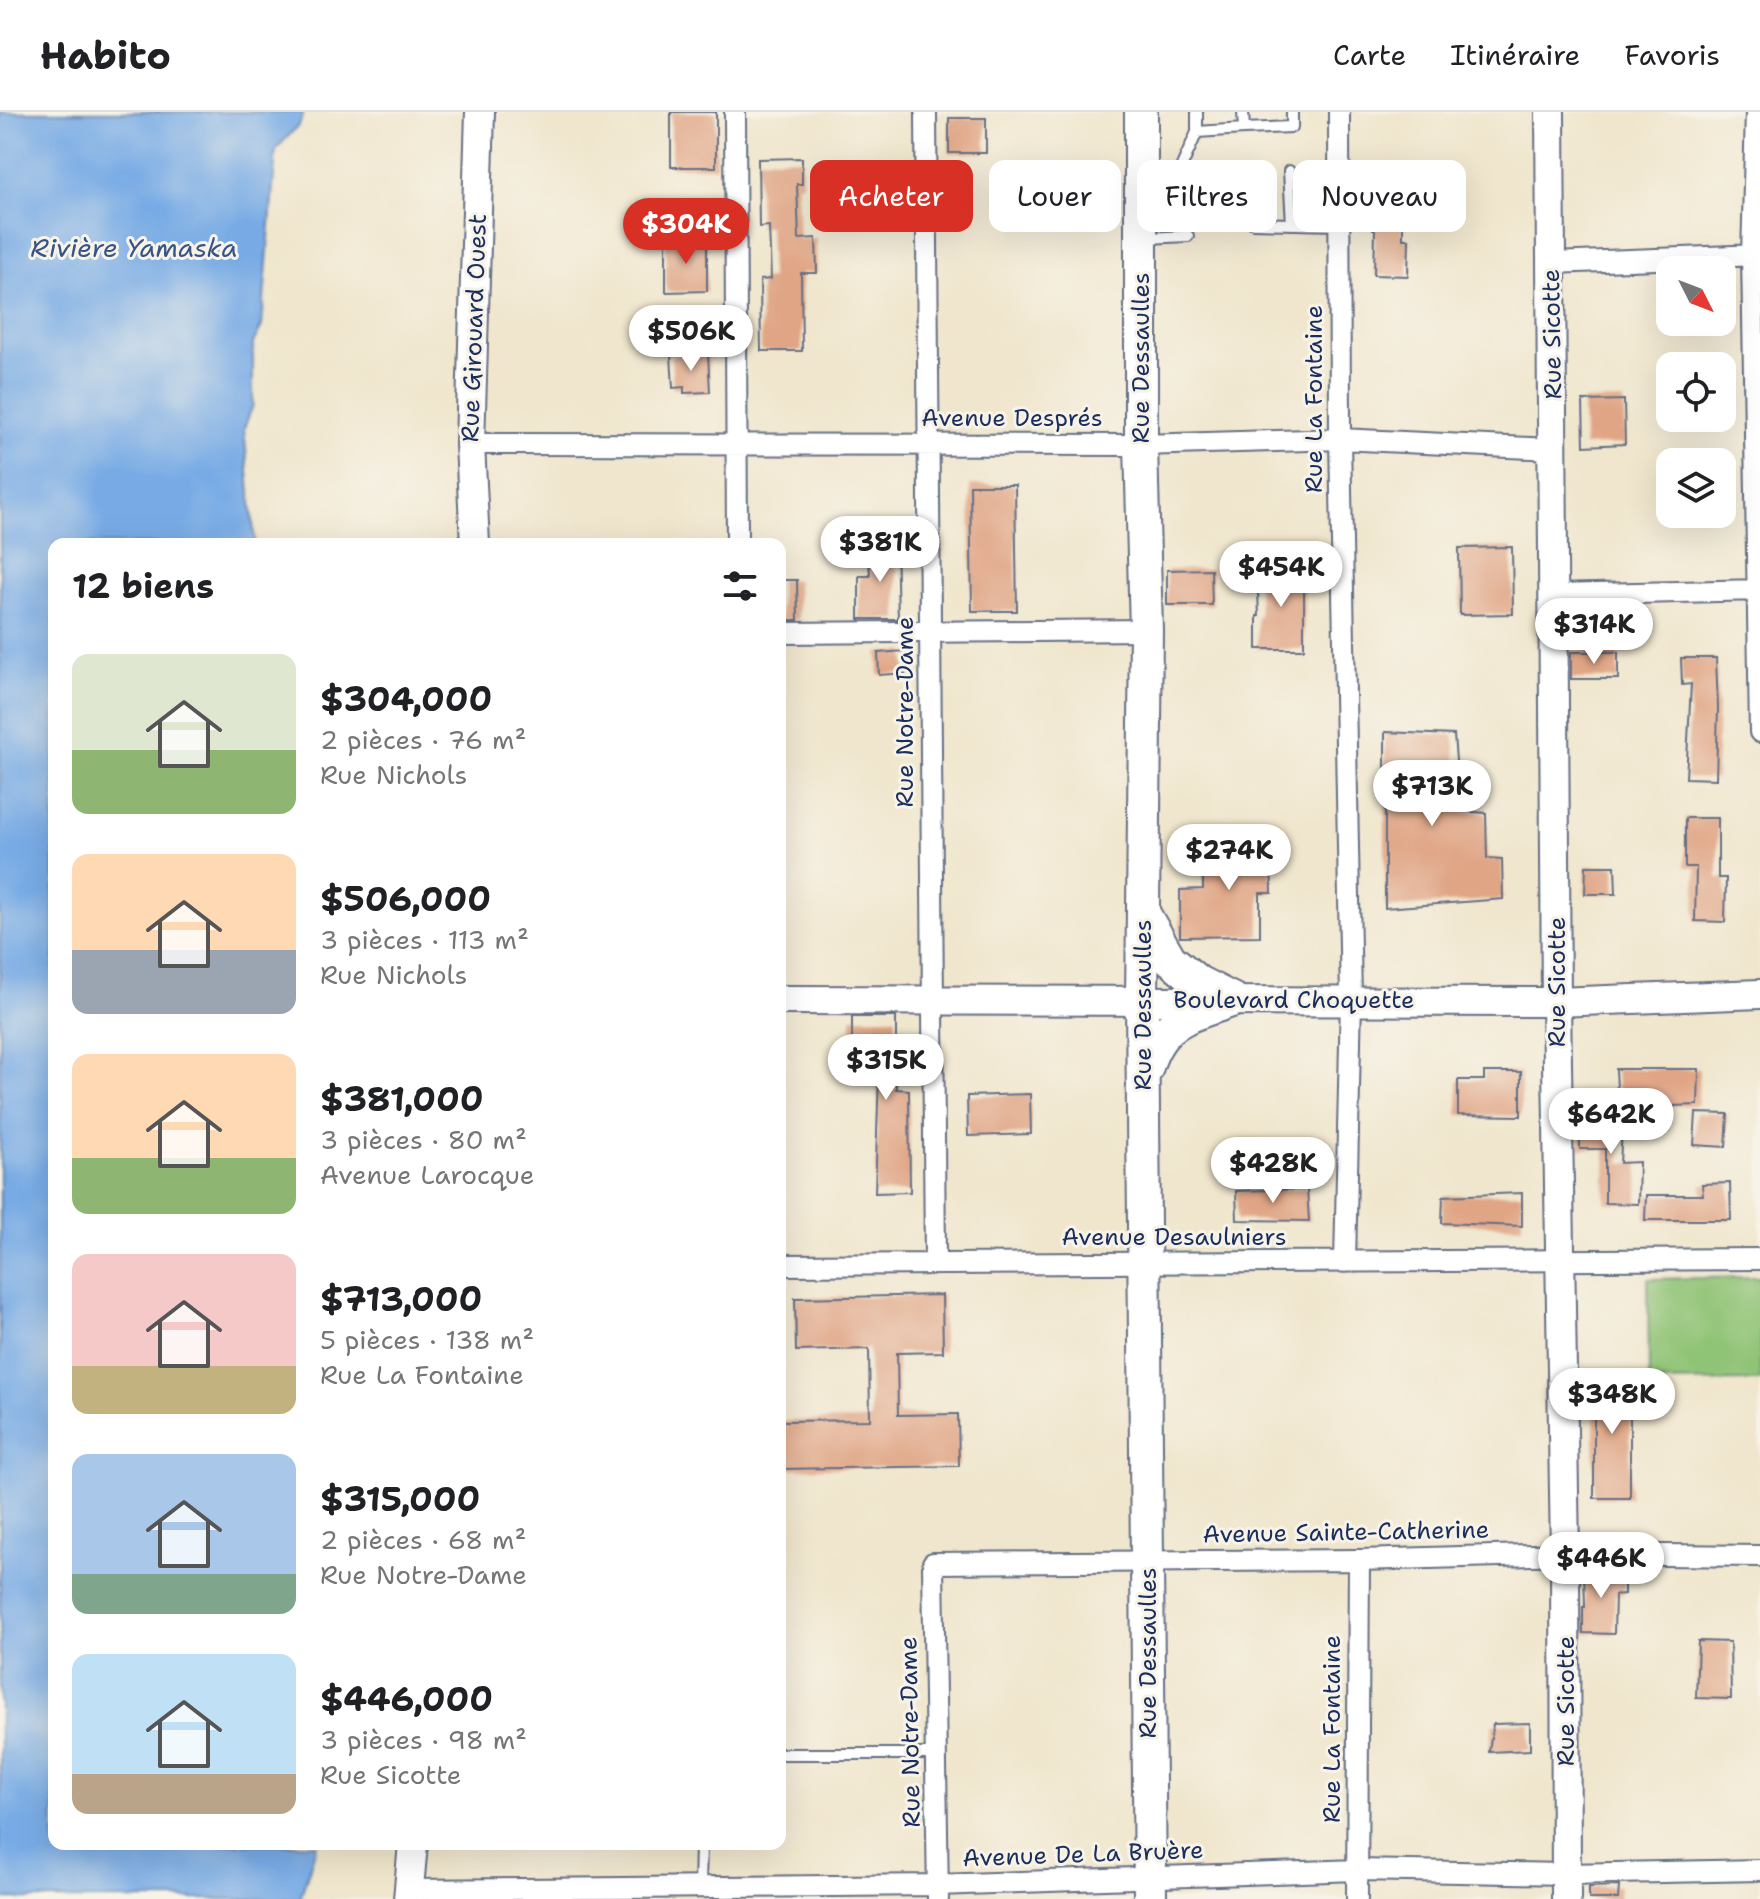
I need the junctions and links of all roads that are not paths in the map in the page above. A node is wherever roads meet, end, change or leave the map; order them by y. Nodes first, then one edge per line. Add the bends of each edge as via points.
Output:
1 (480, 112) edge
2 (735, 112) edge
3 (926, 112) edge
4 (1141, 112) edge
5 (1197, 112) edge
6 (1243, 112) edge
7 (1292, 112) edge
8 (1339, 112) edge
9 (1550, 112) edge
10 (1756, 112) edge
11 (1244, 129) junction
12 (1197, 132) junction
13 (1141, 160) edge
14 (1185, 160) edge
15 (1339, 160) edge
16 (1289, 171) dead end
17 (1277, 224) edge
18 (1292, 224) joint
19 (1141, 232) edge
20 (1339, 232) edge
21 (1188, 236) dead end
22 (1141, 238) junction
23 (1756, 256) edge
24 (1552, 263) junction
25 (1340, 439) junction
26 (929, 443) junction
27 (470, 444) junction
28 (736, 444) junction
29 (1141, 445) junction
30 (1553, 449) junction
31 (475, 538) edge
32 (737, 538) edge
33 (1759, 590) edge
34 (1555, 595) junction
35 (1146, 630) junction
36 (930, 632) junction
37 (786, 633) edge
38 (1760, 732) edge
39 (1143, 913) junction
40 (1760, 994) edge
41 (1351, 999) junction
42 (786, 1000) edge
43 (933, 1000) junction
44 (1142, 1000) junction
45 (1234, 1000) junction
46 (1556, 1002) junction
47 (1143, 1082) junction
48 (1760, 1259) edge
49 (1560, 1260) junction
50 (1345, 1262) junction
51 (1145, 1263) junction
52 (935, 1264) junction
53 (786, 1265) edge
54 (1565, 1554) junction
55 (1760, 1556) edge
56 (1147, 1560) junction
57 (1359, 1560) junction
58 (933, 1563) joint
59 (786, 1754) edge
60 (936, 1754) junction
61 (412, 1850) edge
62 (701, 1850) edge
63 (1357, 1870) junction
64 (1760, 1870) edge
65 (1566, 1886) edge
66 (700, 1887) junction
67 (1150, 1889) edge
68 (938, 1892) edge
69 (408, 1894) edge
70 (1357, 1899) edge

1 - 27 street, Rue Girouard Ouest
2 - 28 street
3 - 26 street, Rue Notre-Dame
4 - 13 main road, Rue Dessaulles
5 - 12 lane
6 - 11 lane
7 - 11 lane via 1292,127
8 - 15 street, Rue La Fontaine
9 - 24 street, Rue Sicotte
10 - 23 street
11 - 12 lane
12 - 14 lane
16 - 18 lane
17 - 18 lane
19 - 22 main road, Rue Dessaulles
20 - 25 street, Rue La Fontaine
21 - 22 lane
22 - 29 main road, Rue Dessaulles
23 - 24 street
23 - 33 street
24 - 30 street, Rue Sicotte
25 - 29 street, Avenue Després
25 - 30 street, Avenue Després
25 - 41 street, Rue La Fontaine
26 - 28 street, Avenue Després
26 - 29 street, Avenue Després
26 - 36 street, Rue Notre-Dame
27 - 28 street, Avenue Després
27 - 31 street, Rue Girouard Ouest
28 - 32 street
29 - 35 main road, Rue Dessaulles
30 - 34 street, Rue Sicotte
33 - 34 street
33 - 38 street
34 - 46 street, Rue Sicotte
35 - 36 street
35 - 39 main road, Rue Dessaulles
36 - 37 street
36 - 43 street, Rue Notre-Dame
39 - 44 main road, Rue Dessaulles
39 - 45 main road via 1170,959 1198,982
40 - 46 street, Boulevard Choquette
41 - 45 street, Boulevard Choquette
41 - 46 street, Boulevard Choquette
41 - 50 street, Rue La Fontaine
42 - 43 street, Boulevard Choquette
43 - 44 street, Boulevard Choquette
43 - 52 street, Rue Notre-Dame
44 - 45 street, Boulevard Choquette
44 - 47 main road, Rue Dessaulles
45 - 47 main road via 1168,1028
46 - 49 street, Rue Sicotte
47 - 51 main road, Rue Dessaulles
48 - 49 street, Avenue Desaulniers
49 - 50 street, Avenue Desaulniers
49 - 54 street, Rue Sicotte
50 - 51 street, Avenue Desaulniers
51 - 52 street, Avenue Desaulniers
51 - 56 main road, Rue Dessaulles
52 - 53 street, Avenue Desaulniers
54 - 55 street, Avenue Sainte-Catherine
54 - 57 street, Avenue Sainte-Catherine
54 - 65 street, Rue Sicotte
56 - 57 street, Avenue Sainte-Catherine
56 - 58 street, Avenue Sainte-Catherine
56 - 67 main road, Rue Dessaulles
57 - 63 street, Rue La Fontaine
58 - 60 street, Rue Notre-Dame
59 - 60 lane
60 - 68 street, Rue Notre-Dame
61 - 69 street
62 - 66 lane
63 - 65 street, Avenue De La Bruère
63 - 67 street, Avenue De La Bruère
63 - 70 street, Rue La Fontaine
64 - 65 street, Avenue De La Bruère
66 - 68 street, Avenue De La Bruère
66 - 69 street, Avenue De La Bruère
67 - 68 street, Avenue De La Bruère

